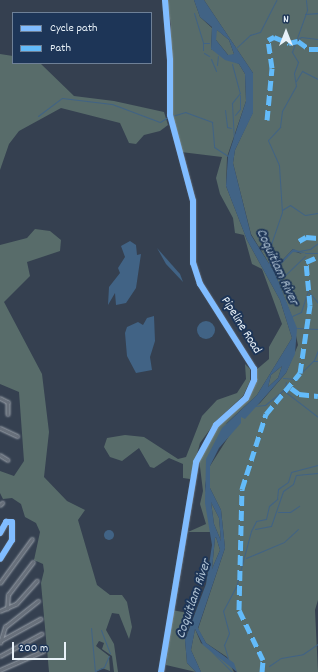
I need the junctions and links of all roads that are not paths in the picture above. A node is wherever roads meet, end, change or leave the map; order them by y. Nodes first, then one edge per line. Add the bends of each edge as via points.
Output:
1 (165, 0) edge
2 (0, 398) edge
3 (8, 414) dead end
4 (0, 428) edge
5 (17, 436) dead end
6 (0, 455) edge
7 (8, 460) dead end
8 (0, 533) edge
9 (32, 538) dead end
10 (0, 559) edge
11 (33, 562) dead end
12 (37, 581) dead end
13 (0, 583) edge
14 (38, 601) dead end
15 (7, 608) junction
16 (0, 611) edge
17 (40, 619) dead end
18 (41, 634) dead end
19 (0, 642) edge
20 (43, 650) dead end
21 (0, 656) edge
22 (0, 670) edge
23 (161, 672) edge

1 - 23 street, Pipeline Road via 170,60 170,115 193,201 195,270 254,369 254,380 246,398 216,425 196,462
2 - 3 street via 8,402
4 - 5 street
6 - 7 street
8 - 10 street via 9,520 14,535
9 - 13 street
11 - 15 street via 8,595
12 - 15 street via 16,604
14 - 19 street via 5,627
15 - 16 street
17 - 19 street
18 - 21 street
20 - 22 street

